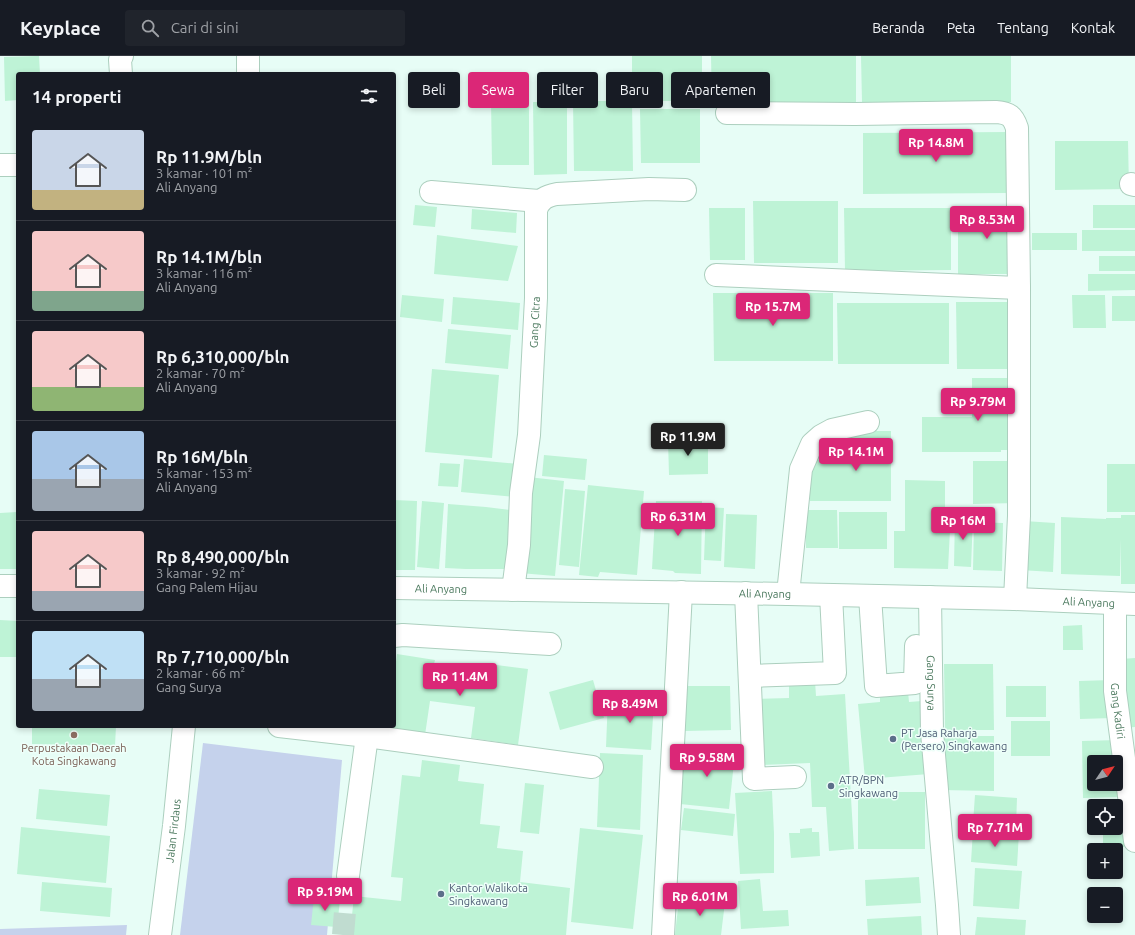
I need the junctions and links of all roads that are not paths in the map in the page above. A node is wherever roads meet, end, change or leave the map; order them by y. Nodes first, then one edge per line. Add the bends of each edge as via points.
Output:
1 (122, 56) edge
2 (248, 56) edge
3 (121, 72) edge
4 (248, 72) edge
5 (727, 113) dead end
6 (0, 165) edge
7 (16, 165) edge
8 (685, 190) dead end
9 (432, 192) dead end
10 (539, 201) junction
11 (716, 275) dead end
12 (1019, 288) junction
13 (868, 422) dead end
14 (0, 586) edge
15 (16, 586) edge
16 (396, 588) edge
17 (513, 590) junction
18 (681, 592) junction
19 (746, 593) junction
20 (788, 594) junction
21 (832, 595) junction
22 (923, 595) junction
23 (870, 596) junction
24 (1015, 599) junction
25 (1125, 604) edge
26 (396, 636) edge
27 (550, 644) dead end
28 (750, 676) junction
29 (177, 728) edge
30 (314, 728) edge
31 (367, 731) edge
32 (592, 767) dead end
33 (795, 777) dead end
34 (1135, 841) edge
35 (348, 876) tunnel mouth
36 (160, 935) edge
37 (663, 935) edge
38 (949, 935) edge

1 - 3 street
2 - 4 street
5 - 12 street via 1006,113 1015,119 1018,128
6 - 7 street
8 - 10 street via 572,193 548,196
9 - 10 street
10 - 17 street, Gang Citra via 536,210 536,298 529,435 521,493 519,545
11 - 12 street
12 - 24 street via 1019,516
13 - 20 street via 832,430 812,444 801,469
14 - 15 street
16 - 17 street, Ali Anyang
17 - 18 street, Ali Anyang
18 - 19 street, Ali Anyang
18 - 37 street
19 - 20 street, Ali Anyang
19 - 28 street
20 - 21 street, Ali Anyang
21 - 23 street, Ali Anyang
21 - 28 street via 835,673
22 - 23 street, Ali Anyang
22 - 23 street via 915,683 876,686
22 - 24 street, Ali Anyang
22 - 38 street, Gang Surya
24 - 25 street, Ali Anyang
25 - 34 street, Gang Kadiri via 1115,691
26 - 27 street
28 - 33 street via 754,779
29 - 36 street, Jalan Firdaus via 174,826
30 - 31 street
31 - 32 street
31 - 35 street

